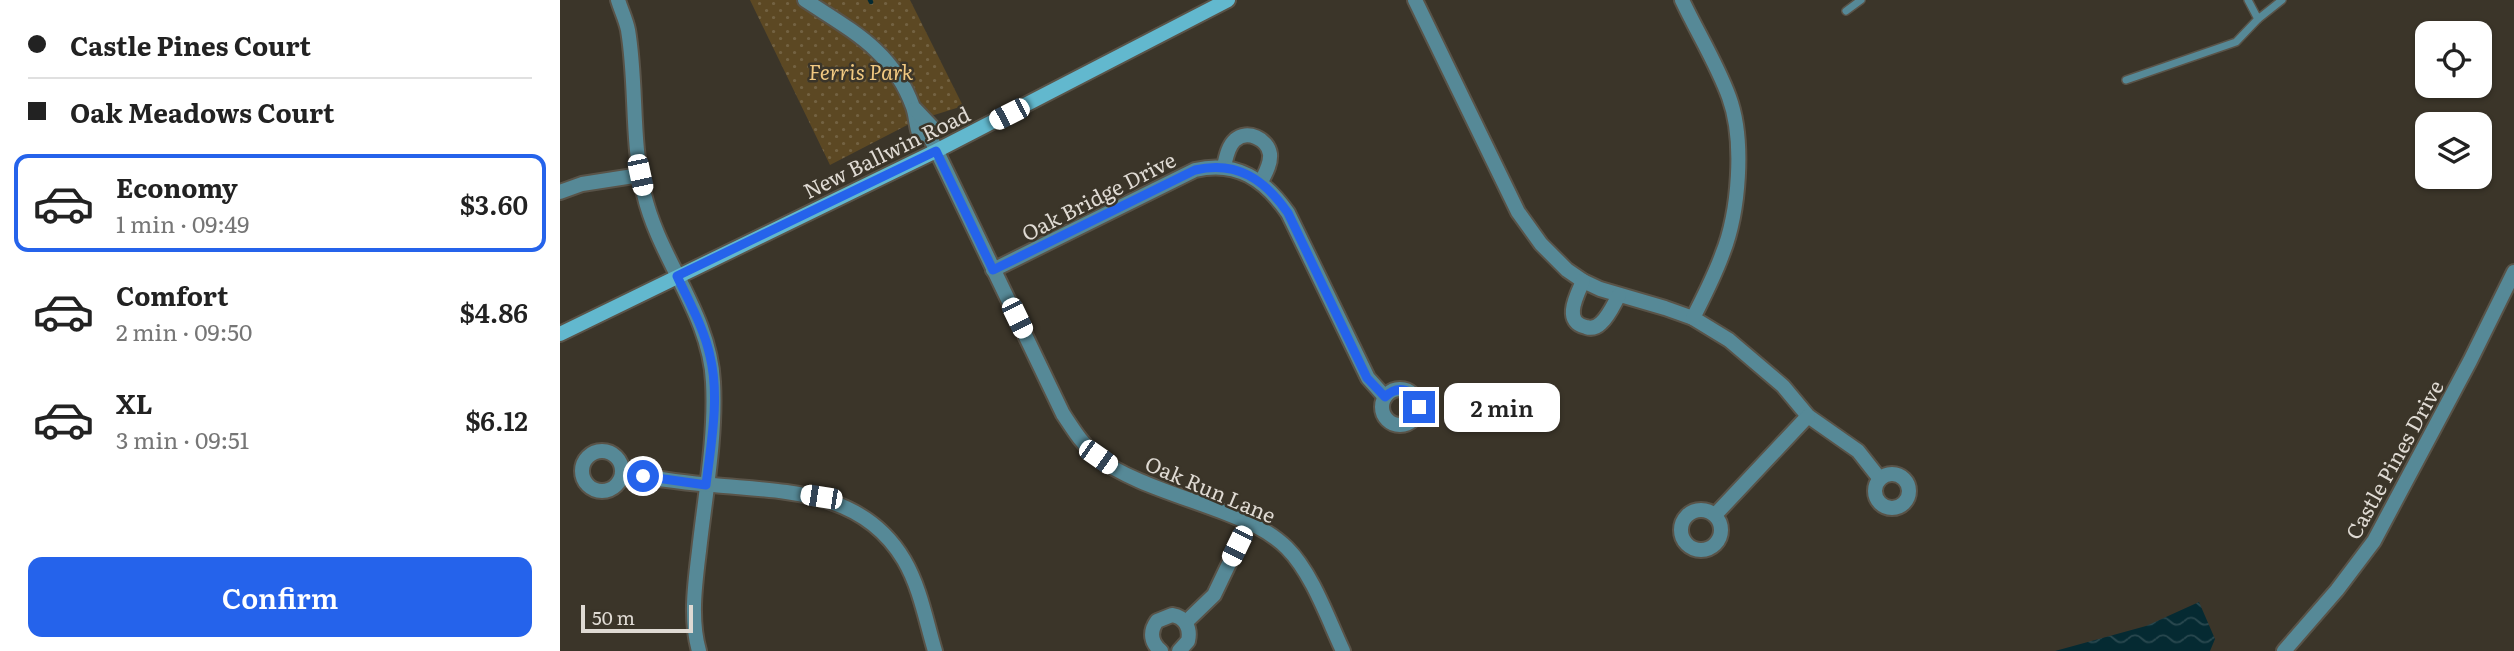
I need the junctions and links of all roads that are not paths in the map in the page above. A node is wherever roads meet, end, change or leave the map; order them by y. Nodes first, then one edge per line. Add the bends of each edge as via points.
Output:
1 (618, 0) edge
2 (805, 0) edge
3 (1228, 0) edge
4 (1415, 0) edge
5 (1682, 0) edge
6 (1861, 0) edge
7 (2248, 0) edge
8 (2283, 0) edge
9 (1846, 11) dead end
10 (2258, 19) junction
11 (2126, 80) dead end
12 (936, 151) junction
13 (1224, 166) junction
14 (640, 175) junction
15 (1255, 179) junction
16 (560, 192) edge
17 (993, 270) junction
18 (2514, 272) edge
19 (677, 276) junction
20 (1583, 281) junction
21 (1619, 295) junction
22 (1693, 318) junction
23 (560, 334) edge
24 (1385, 397) dead end
25 (1808, 416) junction
26 (622, 473) dead end
27 (1880, 479) dead end
28 (706, 485) junction
29 (1714, 515) dead end
30 (1249, 522) junction
31 (1186, 622) junction
32 (699, 651) edge
33 (935, 651) edge
34 (1161, 651) edge
35 (1179, 651) edge
36 (1343, 651) edge
37 (2284, 651) edge

1 - 14 street via 628,30
2 - 12 street via 885,57 915,110 919,134 929,135
3 - 12 main road, New Ballwin Road
4 - 20 street via 1518,212 1541,244
5 - 22 street via 1728,95 1739,156 1723,252
6 - 9 lane
7 - 10 lane
8 - 10 lane
10 - 11 lane via 2236,42
12 - 17 street, Oak Run Lane
12 - 19 main road, New Ballwin Road
13 - 15 street
13 - 15 street via 1234,141 1241,136 1258,137 1270,153
13 - 17 street, Oak Bridge Drive via 1195,170
14 - 16 street
14 - 19 street via 655,230
15 - 24 street via 1272,191 1288,213 1367,378
17 - 30 street, Oak Run Lane via 1063,414 1083,443 1110,466
18 - 37 street, Castle Pines Drive via 2374,541
19 - 23 main road, New Ballwin Road
19 - 28 street via 711,357 713,405
20 - 21 street
20 - 21 street via 1572,310 1574,319 1584,327 1600,325
21 - 22 street
22 - 25 street via 1749,355
25 - 27 street via 1858,451
25 - 29 street
26 - 28 street
28 - 32 street via 695,584
28 - 33 street via 821,497 862,516 904,559
30 - 31 street via 1214,595
30 - 36 street, Oak Run Lane via 1277,539 1299,562
31 - 34 street via 1172,615 1157,621 1151,636
31 - 35 street via 1190,635

